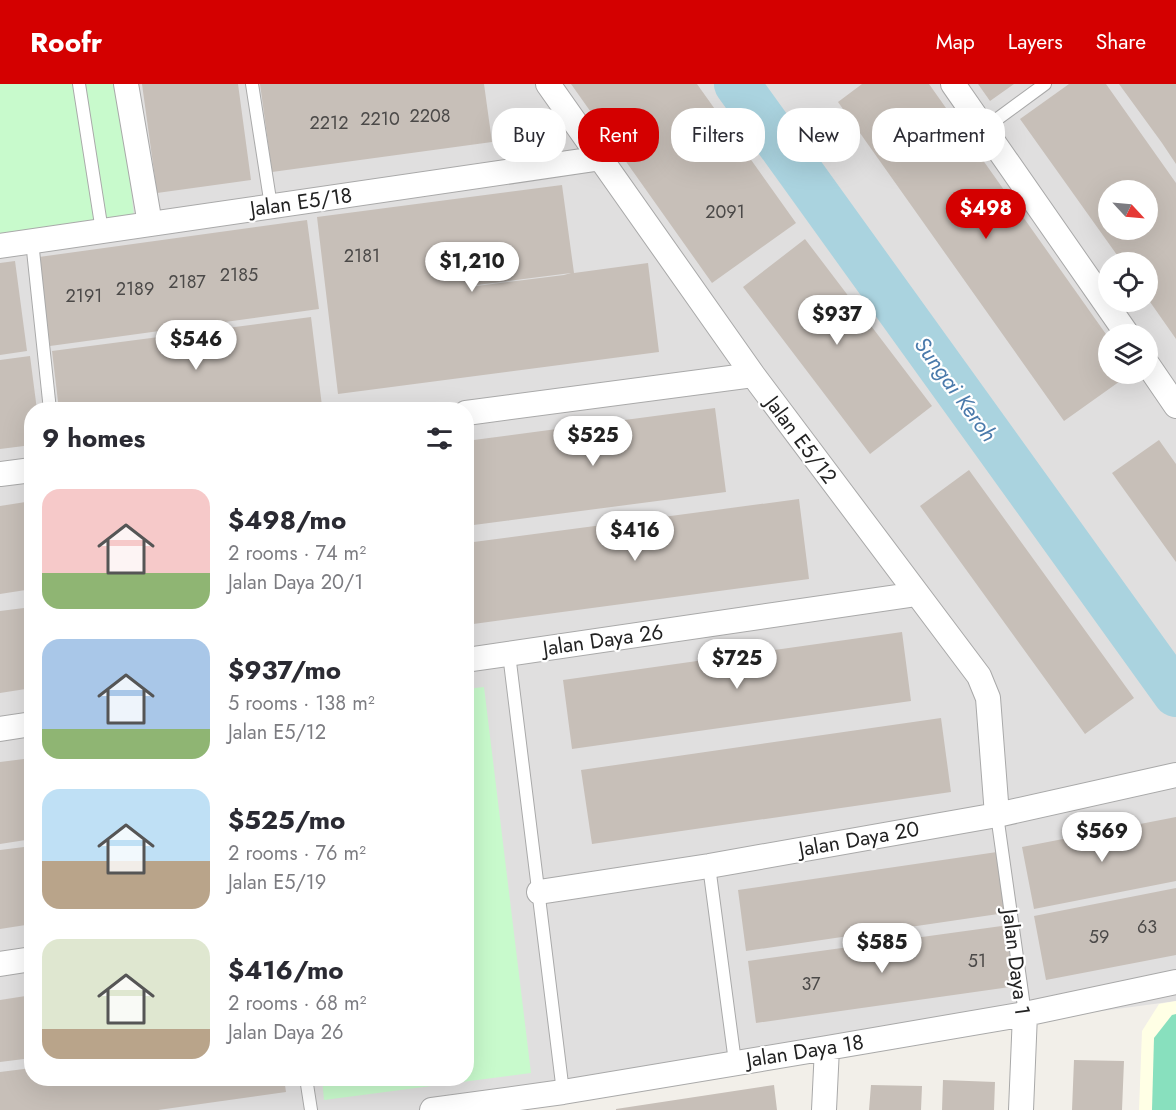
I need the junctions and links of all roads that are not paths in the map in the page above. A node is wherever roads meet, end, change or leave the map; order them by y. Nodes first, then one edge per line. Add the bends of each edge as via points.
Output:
1 (79, 84) edge
2 (126, 84) edge
3 (252, 84) edge
4 (548, 84) edge
5 (953, 84) edge
6 (1045, 84) edge
7 (970, 108) edge
8 (1005, 113) edge
9 (578, 125) edge
10 (1005, 157) edge
11 (578, 161) edge
12 (605, 162) edge
13 (271, 206) junction
14 (150, 224) junction
15 (102, 231) junction
16 (32, 241) junction
17 (0, 246) edge
18 (1120, 324) edge
19 (753, 375) junction
20 (1158, 380) edge
21 (49, 402) edge
22 (1176, 406) edge
23 (474, 411) edge
24 (24, 471) edge
25 (0, 474) edge
26 (917, 594) junction
27 (509, 654) junction
28 (474, 659) edge
29 (24, 725) edge
30 (0, 729) edge
31 (1176, 775) edge
32 (997, 815) junction
33 (709, 866) junction
34 (539, 892) junction
35 (24, 960) edge
36 (0, 964) edge
37 (1176, 982) edge
38 (1025, 1014) junction
39 (827, 1048) junction
40 (735, 1062) junction
41 (307, 1086) edge
42 (563, 1092) junction
43 (448, 1109) edge
44 (311, 1110) edge
45 (824, 1110) edge
46 (1021, 1110) edge

1 - 15 lane
2 - 14 street
3 - 13 lane
4 - 9 street, Jalan E5/12
5 - 7 street
6 - 8 lane
10 - 18 street
11 - 13 street, Jalan E5/18
12 - 19 street, Jalan E5/12
13 - 14 street, Jalan E5/18
14 - 15 street, Jalan E5/18
15 - 16 street, Jalan E5/18
16 - 17 street, Jalan E5/18
16 - 21 lane
19 - 23 street
19 - 26 street, Jalan E5/12
20 - 22 street
24 - 25 street
26 - 27 street, Jalan Daya 26
26 - 32 street, Jalan E5/12 via 979,676 988,698
27 - 28 street, Jalan Daya 26
27 - 34 lane
29 - 30 street
31 - 32 street, Jalan Daya 20
32 - 33 street, Jalan Daya 20
32 - 38 lane, Jalan Daya 1
33 - 34 street, Jalan Daya 20
33 - 40 lane
34 - 42 lane
35 - 36 street
37 - 38 street, Jalan Daya 18
38 - 39 street, Jalan Daya 18
38 - 46 street, Jalan Daya 1
39 - 40 street, Jalan Daya 18
39 - 45 street
40 - 42 street, Jalan Daya 18
41 - 44 lane
42 - 43 street, Jalan Daya 18

